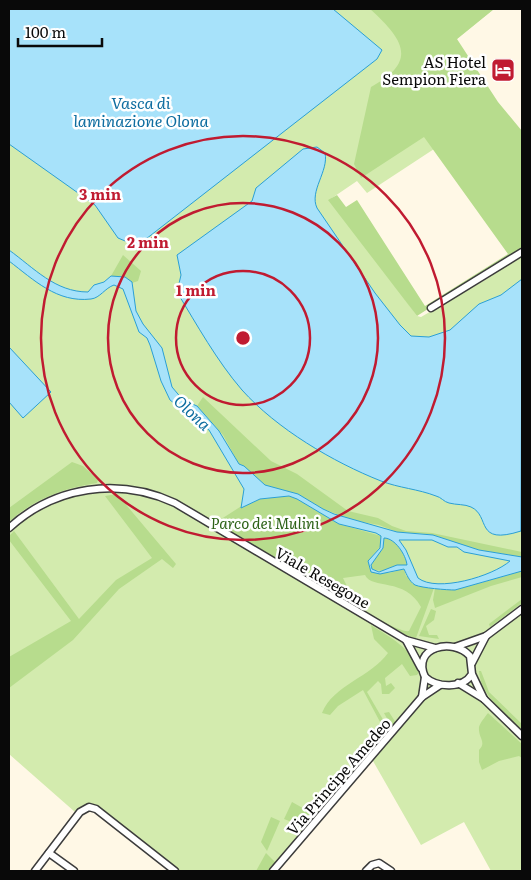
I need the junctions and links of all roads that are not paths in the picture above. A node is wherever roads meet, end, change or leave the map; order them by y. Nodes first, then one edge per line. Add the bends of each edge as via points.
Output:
1 (522, 252) edge
2 (431, 308) dead end
3 (9, 528) edge
4 (522, 609) edge
5 (486, 636) junction
6 (406, 640) junction
7 (456, 646) junction
8 (435, 648) junction
9 (472, 663) junction
10 (422, 669) junction
11 (472, 674) junction
12 (425, 677) junction
13 (458, 684) junction
14 (440, 685) junction
15 (422, 698) junction
16 (484, 700) junction
17 (522, 736) edge
18 (49, 853) junction
19 (35, 871) edge
20 (74, 871) edge
21 (174, 871) edge
22 (273, 871) edge
23 (366, 871) edge
24 (391, 871) edge

1 - 2 street
3 - 6 street, Viale Resegone via 43,504 73,492 109,487 148,492 175,503
4 - 5 street
5 - 7 street
5 - 9 street
6 - 8 street, Viale Resegone
6 - 10 street
7 - 8 street
7 - 9 street via 466,652
8 - 10 street via 424,657
9 - 11 street
10 - 12 street
11 - 13 street
11 - 16 street
12 - 14 street
12 - 15 street
13 - 14 street
13 - 16 street
14 - 15 street, Via Principe Amedeo
15 - 22 street, Via Principe Amedeo
16 - 17 street
18 - 19 street
18 - 20 street
18 - 21 street via 80,812 89,807 96,809
23 - 24 street via 375,863

